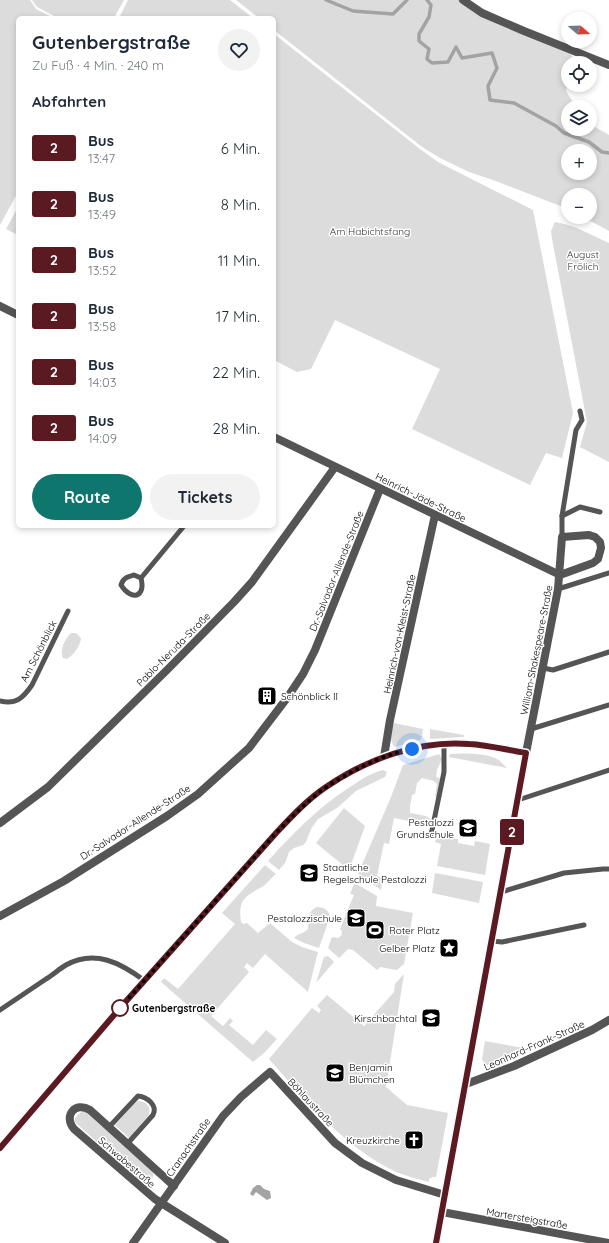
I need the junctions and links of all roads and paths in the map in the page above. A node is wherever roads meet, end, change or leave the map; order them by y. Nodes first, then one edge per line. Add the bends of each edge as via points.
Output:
1 (463, 0) edge
2 (609, 65) edge
3 (0, 306) edge
4 (16, 314) edge
5 (580, 411) dead end
6 (276, 438) edge
7 (335, 467) junction
8 (380, 489) junction
9 (600, 512) dead end
10 (435, 515) junction
11 (562, 516) junction
12 (182, 528) edge
13 (562, 537) junction
14 (609, 573) edge
15 (560, 575) junction
16 (141, 578) junction
17 (558, 589) junction
18 (68, 611) dead end
19 (609, 652) edge
20 (543, 668) junction
21 (0, 701) edge
22 (609, 705) edge
23 (531, 729) junction
24 (444, 744) junction
25 (526, 753) junction
26 (384, 757) junction
27 (609, 770) edge
28 (518, 800) junction
29 (0, 824) edge
30 (431, 835) dead end
31 (609, 869) edge
32 (501, 892) junction
33 (0, 916) edge
34 (584, 925) dead end
35 (492, 941) junction
36 (145, 981) junction
37 (0, 1010) edge
38 (609, 1020) edge
39 (270, 1072) joint
40 (466, 1084) junction
41 (109, 1127) junction
42 (128, 1143) junction
43 (0, 1148) edge
44 (174, 1186) junction
45 (445, 1195) junction
46 (162, 1203) junction
47 (442, 1212) junction
48 (133, 1243) edge
49 (225, 1243) edge
50 (436, 1243) edge
51 (609, 1243) edge

1 - 2 street via 482,13
3 - 4 street
5 - 11 lane, William-Shakespeare-Straße via 582,420 576,430
6 - 7 street, Heinrich-Jäde-Straße
7 - 8 street, Heinrich-Jäde-Straße
7 - 29 street, Pablo-Neruda-Straße via 252,582 234,602 48,787
8 - 10 street, Heinrich-Jäde-Straße
8 - 33 street, Dr.-Salvador-Allende-Straße via 303,674 249,748 198,794 167,816 64,881
9 - 11 lane via 580,507
10 - 15 street, Heinrich-Jäde-Straße
10 - 26 street, Heinrich-von-Kleist-Straße
11 - 13 lane, William-Shakespeare-Straße
12 - 16 lane
13 - 15 street, William-Shakespeare-Straße
13 - 15 street, William-Shakespeare-Straße via 589,535 600,542 601,548 598,559 593,563
14 - 17 lane
15 - 17 street, William-Shakespeare-Straße
16 - 16 lane via 143,586 138,595 129,594 121,585 127,576
17 - 20 street, William-Shakespeare-Straße
18 - 21 lane, Am Schönblick via 27,692 16,701
19 - 20 lane via 553,670
20 - 23 street, William-Shakespeare-Straße
22 - 23 lane, William-Shakespeare-Straße
23 - 25 street, William-Shakespeare-Straße
24 - 25 street via 469,744
24 - 26 street
24 - 30 lane via 444,772
25 - 28 street, William-Shakespeare-Straße
26 - 36 street via 326,787 297,812
27 - 28 lane
28 - 32 street, William-Shakespeare-Straße
31 - 32 lane via 564,873
32 - 35 street, William-Shakespeare-Straße
34 - 35 lane via 502,942
35 - 40 street, William-Shakespeare-Straße
36 - 37 lane via 115,962 87,958 67,965
36 - 43 street
38 - 40 street, Leonhard-Frank-Straße via 514,1066
39 - 44 street, Cranachstraße via 223,1116
39 - 45 street, Böhlaustraße via 335,1143 362,1162 396,1180
40 - 45 street, William-Shakespeare-Straße
41 - 42 street, Schwabestraße
41 - 42 lane, Schwabestraße via 138,1096 151,1102 155,1108 153,1115
41 - 46 street, Schwabestraße via 86,1107 76,1108 70,1115 74,1129
42 - 44 street, Schwabestraße
44 - 46 street, Cranachstraße
45 - 47 street, William-Shakespeare-Straße
46 - 48 street, Cranachstraße
46 - 49 street, Schwabestraße
47 - 50 street, William-Shakespeare-Straße
47 - 51 street, Martersteigstraße

